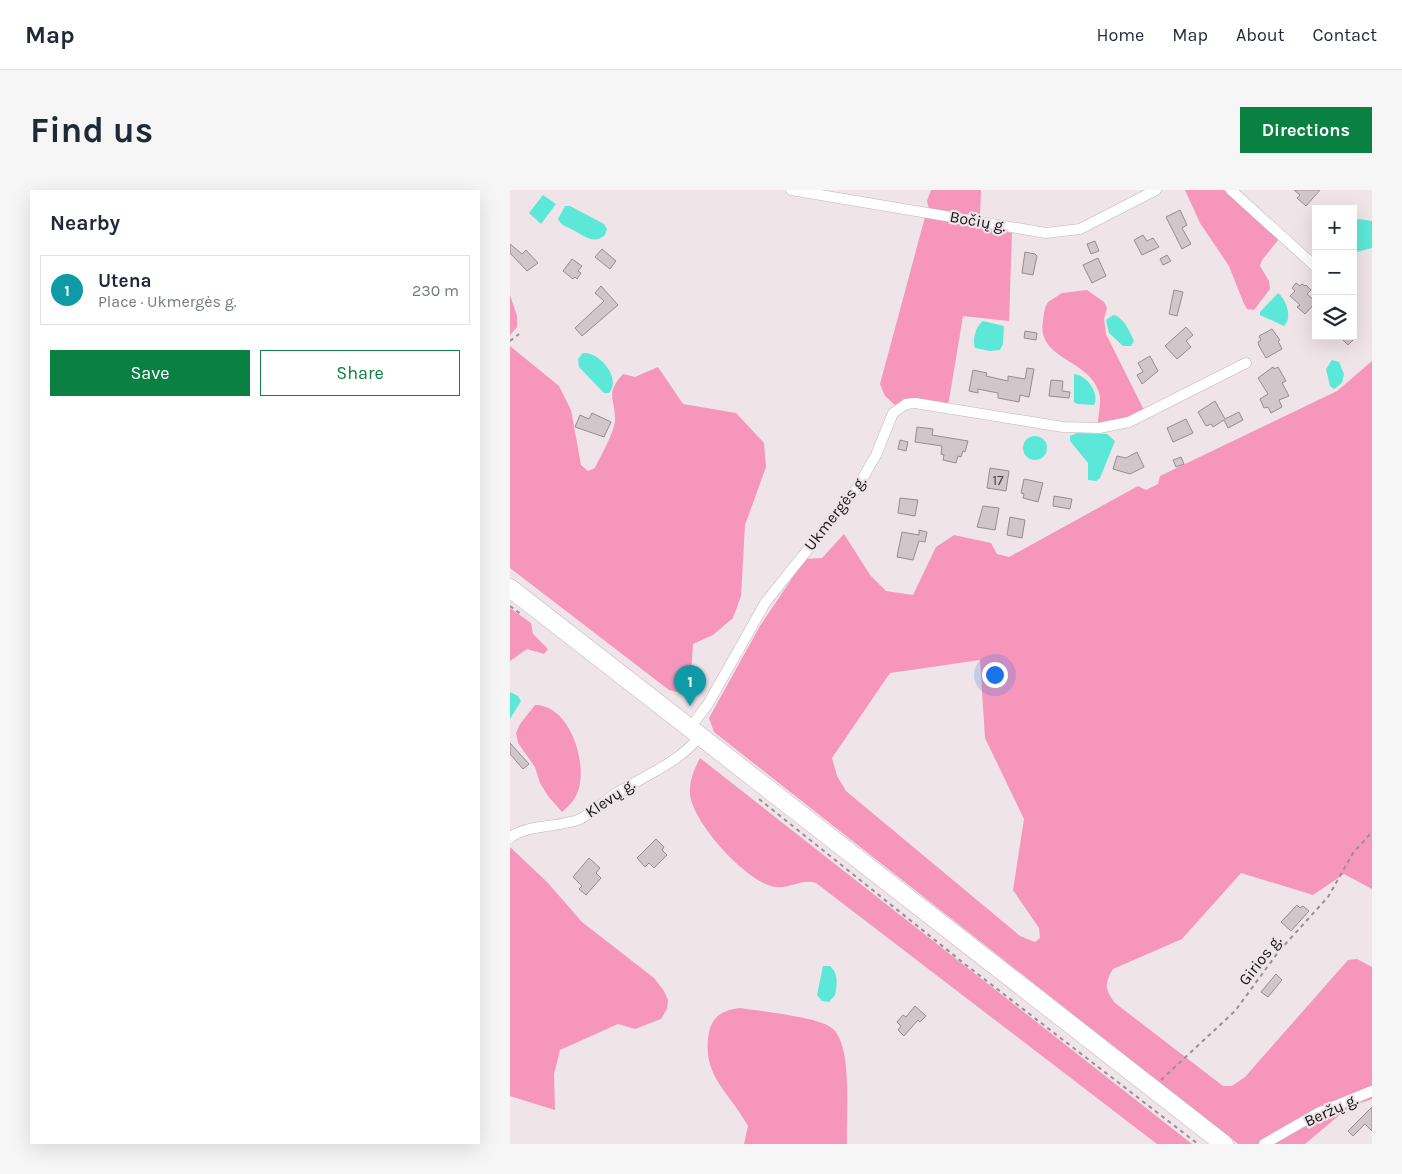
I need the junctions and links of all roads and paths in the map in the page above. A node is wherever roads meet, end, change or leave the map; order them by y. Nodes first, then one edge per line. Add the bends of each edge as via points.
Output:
1 (791, 190) edge
2 (1156, 190) edge
3 (1231, 190) edge
4 (1312, 263) edge
5 (520, 334) dead end
6 (510, 341) edge
7 (1246, 363) dead end
8 (510, 588) edge
9 (510, 606) edge
10 (525, 617) dead end
11 (695, 732) junction
12 (753, 795) dead end
13 (512, 832) edge
14 (1372, 832) edge
15 (1152, 1089) junction
16 (1372, 1091) edge
17 (1198, 1144) edge
18 (1224, 1144) edge
19 (1264, 1144) edge

1 - 2 street, Bočių g. via 1046,233 1080,228
3 - 4 street
5 - 6 path
7 - 11 street, Ukmergės g. via 1129,422 1106,427 1062,427 915,403 900,408 887,423 876,455 858,488 765,603
8 - 11 highway
9 - 10 path
11 - 13 street, Klevų g. via 692,746 580,819
11 - 15 highway
12 - 17 path
14 - 15 path, Girios g. via 1353,854 1328,896 1279,951 1235,1011
15 - 18 highway
16 - 19 street, Beržų g. via 1318,1113

